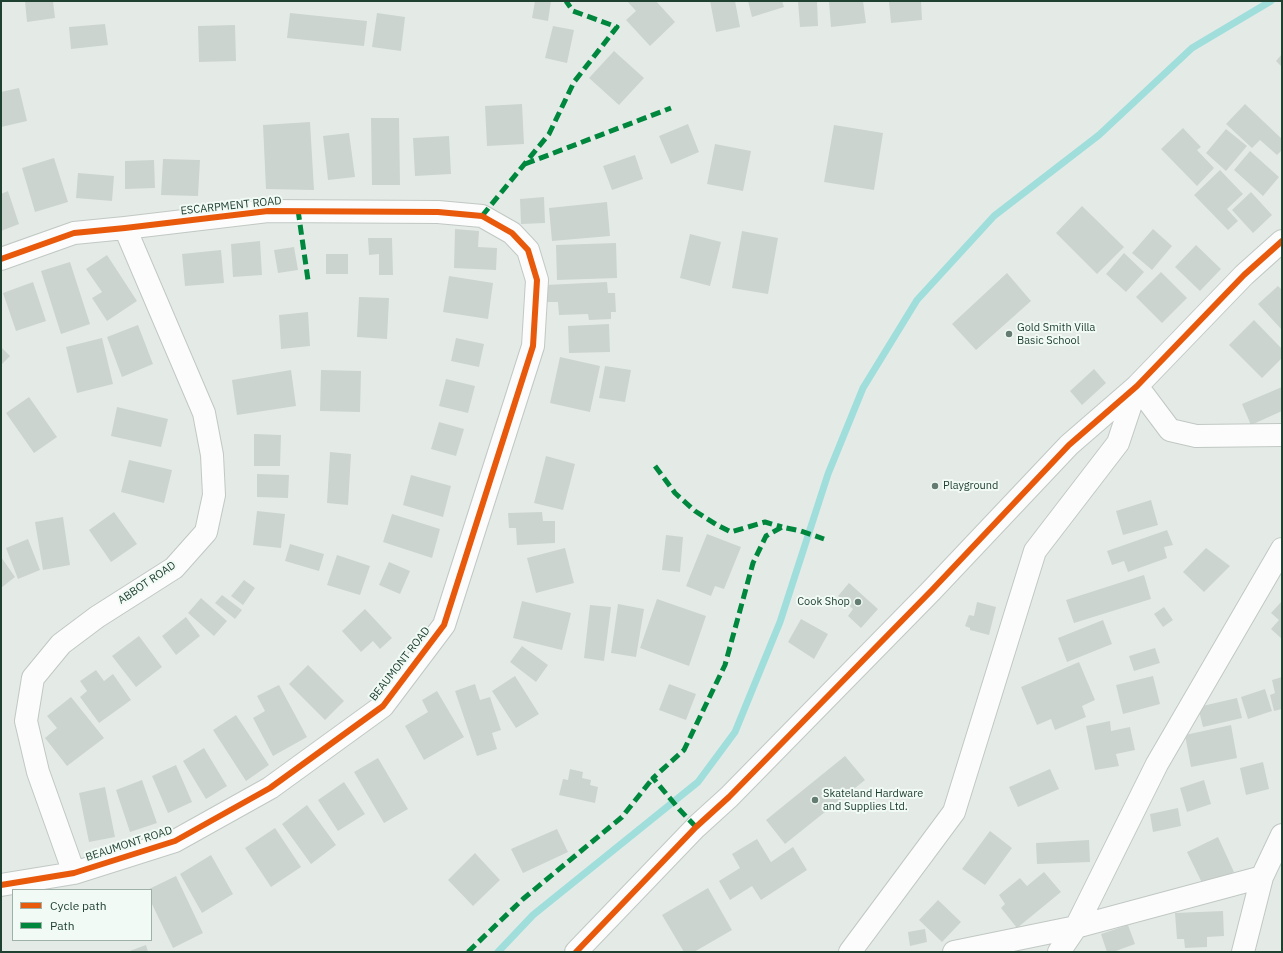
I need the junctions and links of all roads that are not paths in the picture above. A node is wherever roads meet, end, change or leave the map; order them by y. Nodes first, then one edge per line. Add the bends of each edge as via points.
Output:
1 (125, 228) junction
2 (512, 233) joint
3 (1282, 241) edge
4 (1, 259) edge
5 (1137, 386) junction
6 (1282, 435) edge
7 (1282, 549) edge
8 (1282, 835) edge
9 (74, 873) junction
10 (1262, 877) junction
11 (1, 885) edge
12 (1076, 927) junction
13 (576, 952) edge
14 (850, 952) edge
15 (954, 952) edge
16 (1059, 952) edge
17 (1243, 952) edge

1 - 2 street, ESCARPMENT ROAD via 268,210 438,212 482,216
1 - 4 street, ESCARPMENT ROAD via 74,233
1 - 9 street, ABBOT ROAD via 204,413 212,455 214,495 206,532 174,568 97,616 61,644 34,678 26,721 38,772
2 - 9 street, BEAUMONT ROAD via 528,250 538,280 533,346 444,625 382,706 270,788 175,842
3 - 5 street via 1244,275
5 - 6 street via 1170,430 1196,436
5 - 13 street via 1069,445 932,590 729,797 696,827
5 - 14 street via 1118,443 1035,551 954,812
7 - 12 street via 1157,764
8 - 10 street
9 - 11 street, BEAUMONT ROAD
10 - 12 street
10 - 17 street
12 - 15 street
12 - 16 street

